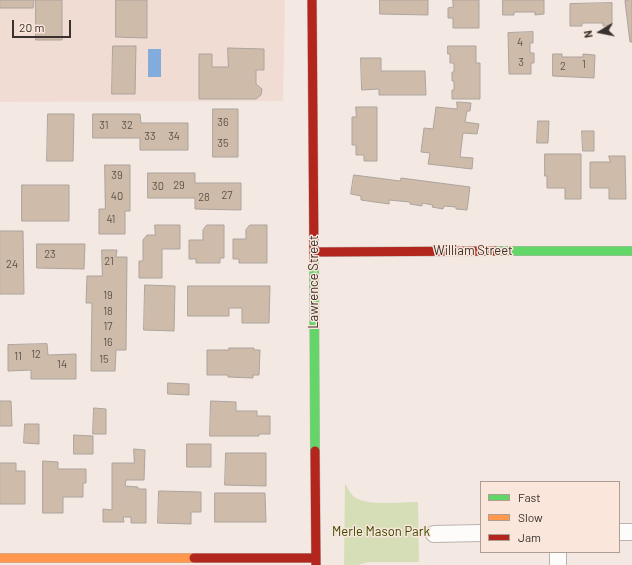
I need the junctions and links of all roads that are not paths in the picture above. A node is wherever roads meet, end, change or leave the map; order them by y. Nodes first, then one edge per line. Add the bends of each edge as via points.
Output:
1 (312, 0) edge
2 (632, 251) edge
3 (314, 252) junction
4 (620, 532) edge
5 (632, 532) edge
6 (434, 534) dead end
7 (480, 534) edge
8 (558, 553) edge
9 (0, 558) edge
10 (180, 562) edge
11 (316, 562) edge
12 (558, 565) edge

1 - 3 street, Lawrence Street
2 - 3 street, William Street
3 - 11 street, Lawrence Street
4 - 5 street
6 - 7 street
8 - 12 street
9 - 10 street
10 - 11 street

